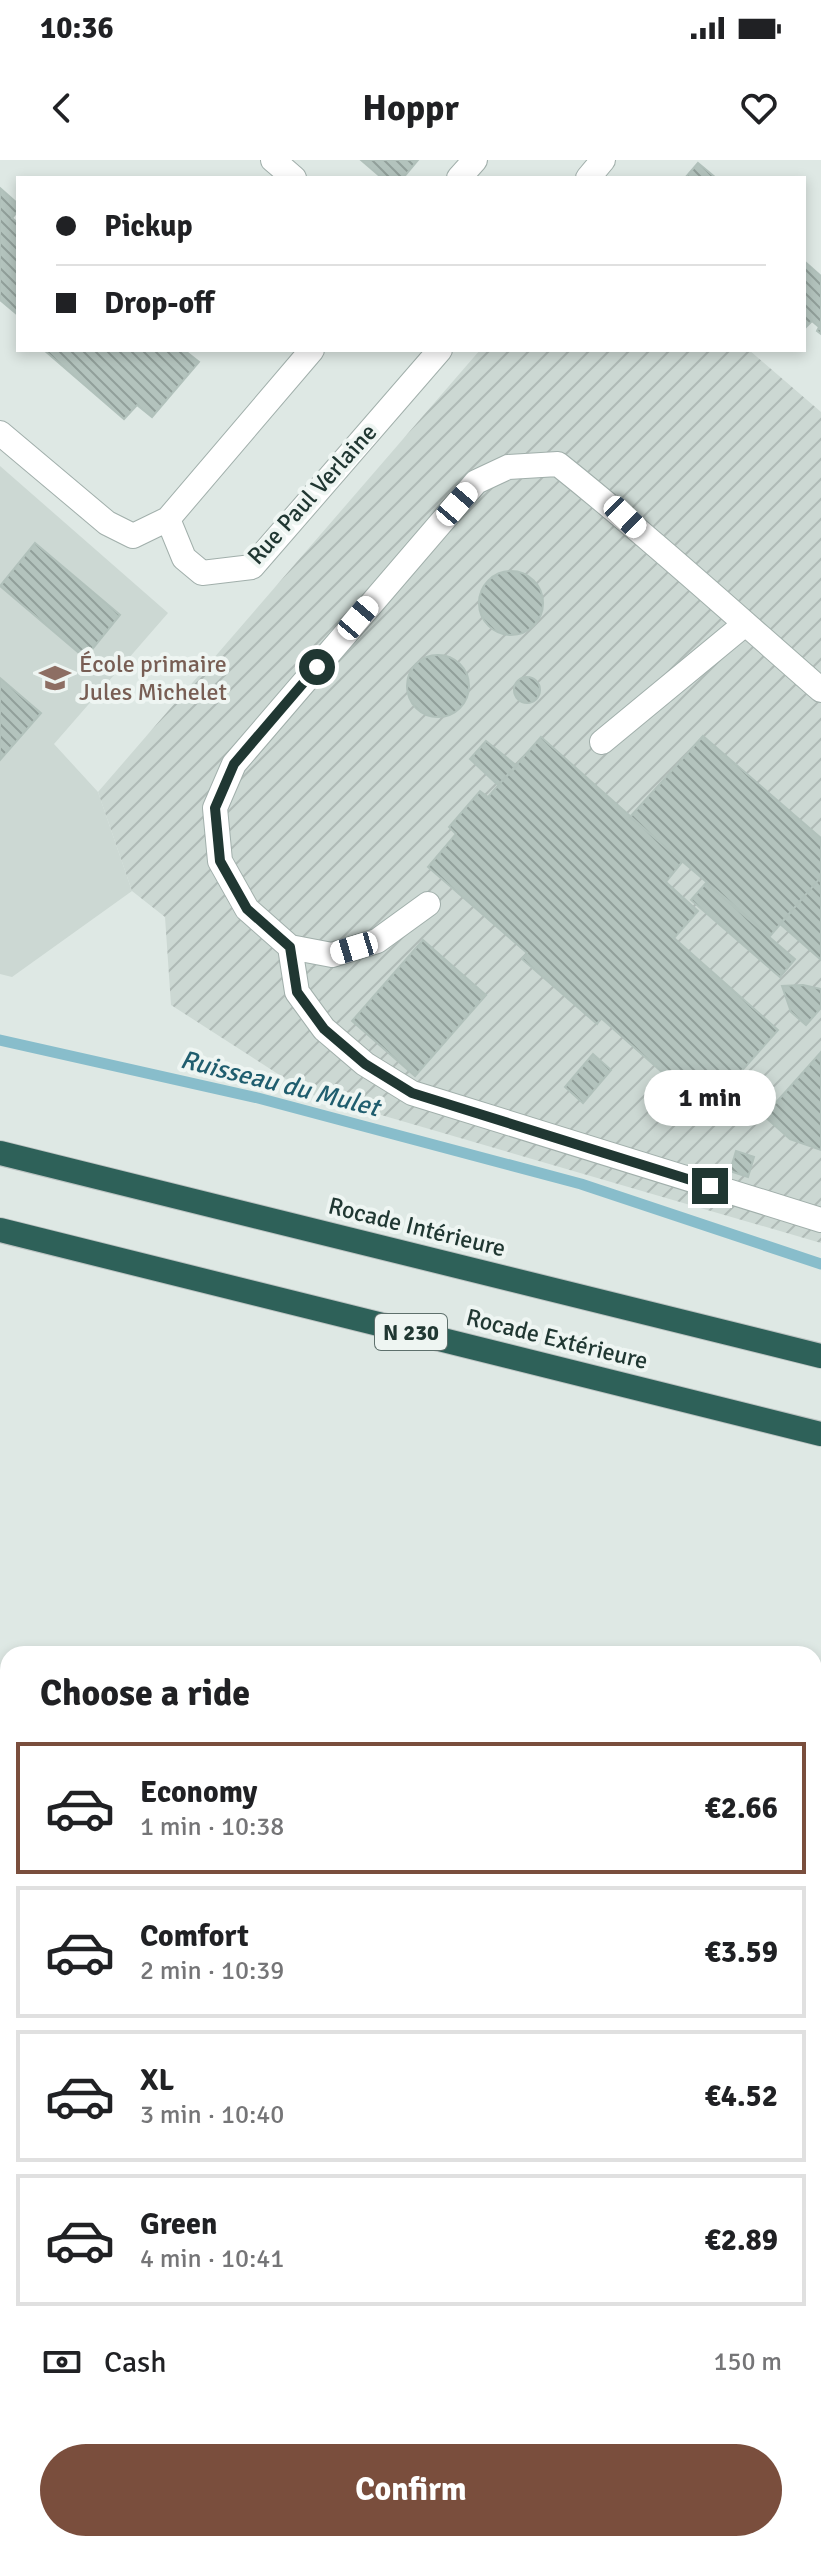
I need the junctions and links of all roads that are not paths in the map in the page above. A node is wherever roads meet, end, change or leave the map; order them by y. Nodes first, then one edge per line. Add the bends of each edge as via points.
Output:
1 (273, 160) edge
2 (475, 160) edge
3 (603, 160) edge
4 (292, 176) edge
5 (461, 176) edge
6 (590, 176) edge
7 (310, 352) edge
8 (438, 352) edge
9 (0, 433) edge
10 (168, 519) junction
11 (745, 624) junction
12 (821, 690) edge
13 (602, 742) dead end
14 (428, 904) dead end
15 (290, 947) junction
16 (0, 1153) edge
17 (821, 1220) edge
18 (0, 1230) edge
19 (821, 1356) edge
20 (821, 1434) edge

1 - 4 street
2 - 5 street
3 - 6 street
7 - 10 street
8 - 10 street, Rue Paul Verlaine via 252,567 202,573 184,558
9 - 10 street via 107,523 133,536
11 - 12 street
11 - 13 street
11 - 15 street via 558,464 508,467 476,482 234,764 215,808 220,861 247,909
14 - 15 street via 377,941 332,955
15 - 17 street via 297,992 324,1029 365,1064 412,1093
16 - 19 highway, Rocade Intérieure
18 - 20 highway, Rocade Extérieure / N 230

